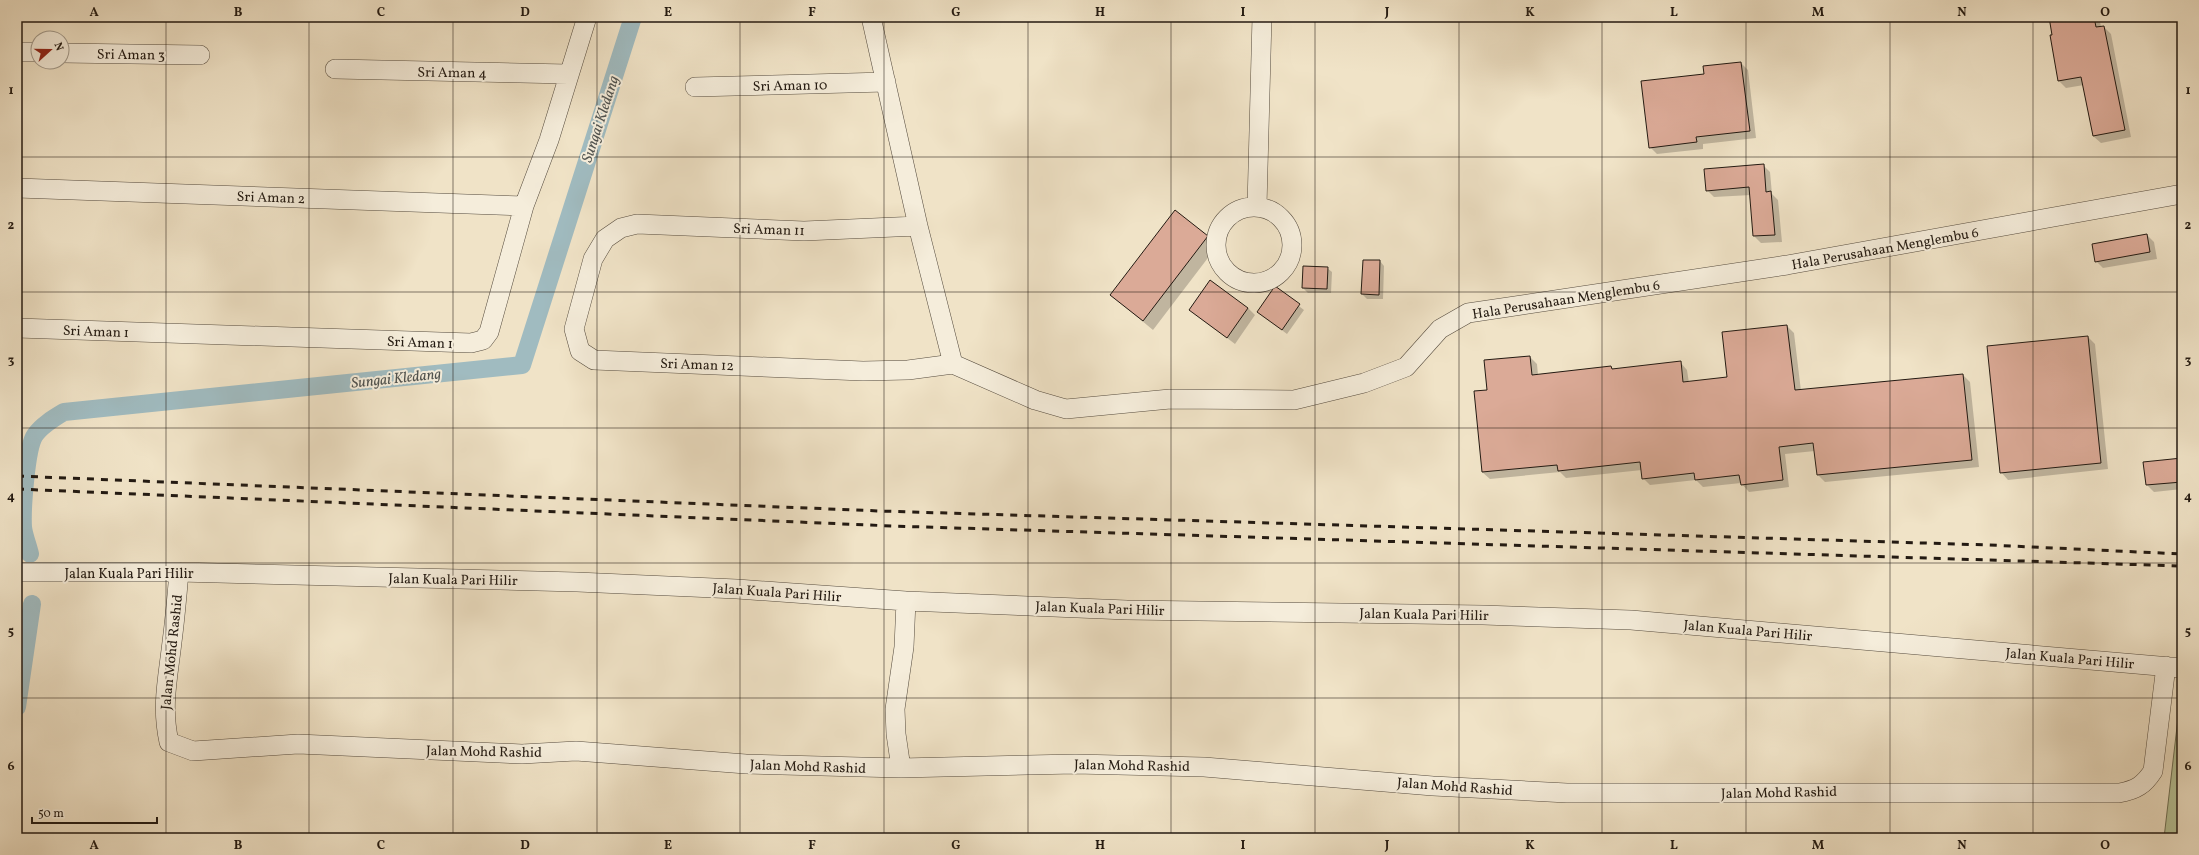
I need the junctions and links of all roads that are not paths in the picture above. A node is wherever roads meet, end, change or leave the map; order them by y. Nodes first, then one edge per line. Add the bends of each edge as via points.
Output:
1 (587, 17) edge
2 (871, 17) edge
3 (1262, 17) edge
4 (17, 52) edge
5 (30, 52) edge
6 (70, 53) edge
7 (200, 55) dead end
8 (335, 68) dead end
9 (568, 74) junction
10 (886, 82) junction
11 (695, 87) dead end
12 (17, 188) edge
13 (2182, 194) edge
14 (524, 206) junction
15 (1257, 206) dead end
16 (918, 226) junction
17 (621, 228) joint
18 (17, 328) edge
19 (953, 364) junction
20 (17, 572) edge
21 (179, 572) junction
22 (906, 600) junction
23 (2174, 667) edge
24 (901, 768) junction

1 - 9 street, Sri Aman 1
2 - 10 street
3 - 15 street
4 - 5 street
6 - 7 street, Sri Aman 3
8 - 9 street, Sri Aman 4
9 - 14 street, Sri Aman 1 via 549,140
10 - 11 street, Sri Aman 10
10 - 16 street
12 - 14 street, Sri Aman 2
13 - 19 street, Hala Perusahaan Menglembu 6 via 1779,267 1468,313 1440,329 1406,367 1364,383 1294,400 1170,399 1066,409 1035,400
14 - 18 street, Sri Aman 1 via 489,332 483,340 471,343
16 - 17 street, Sri Aman 11 via 804,231 637,224
16 - 19 street
17 - 19 street, Sri Aman 12 via 605,239 593,259 574,329 580,351 594,360 863,371 908,370
20 - 21 street, Jalan Kuala Pari Hilir
21 - 22 street, Jalan Kuala Pari Hilir via 577,582
21 - 24 street, Jalan Mohd Rashid via 166,676 165,724 169,742 193,751 298,744 522,754 576,751 746,764
22 - 23 street, Jalan Kuala Pari Hilir via 1127,610 1483,615 1631,620
22 - 24 street via 904,647 895,709
23 - 24 street, Jalan Mohd Rashid via 2152,771 2145,783 2119,793 1634,794 1433,786 1204,767 1075,764

